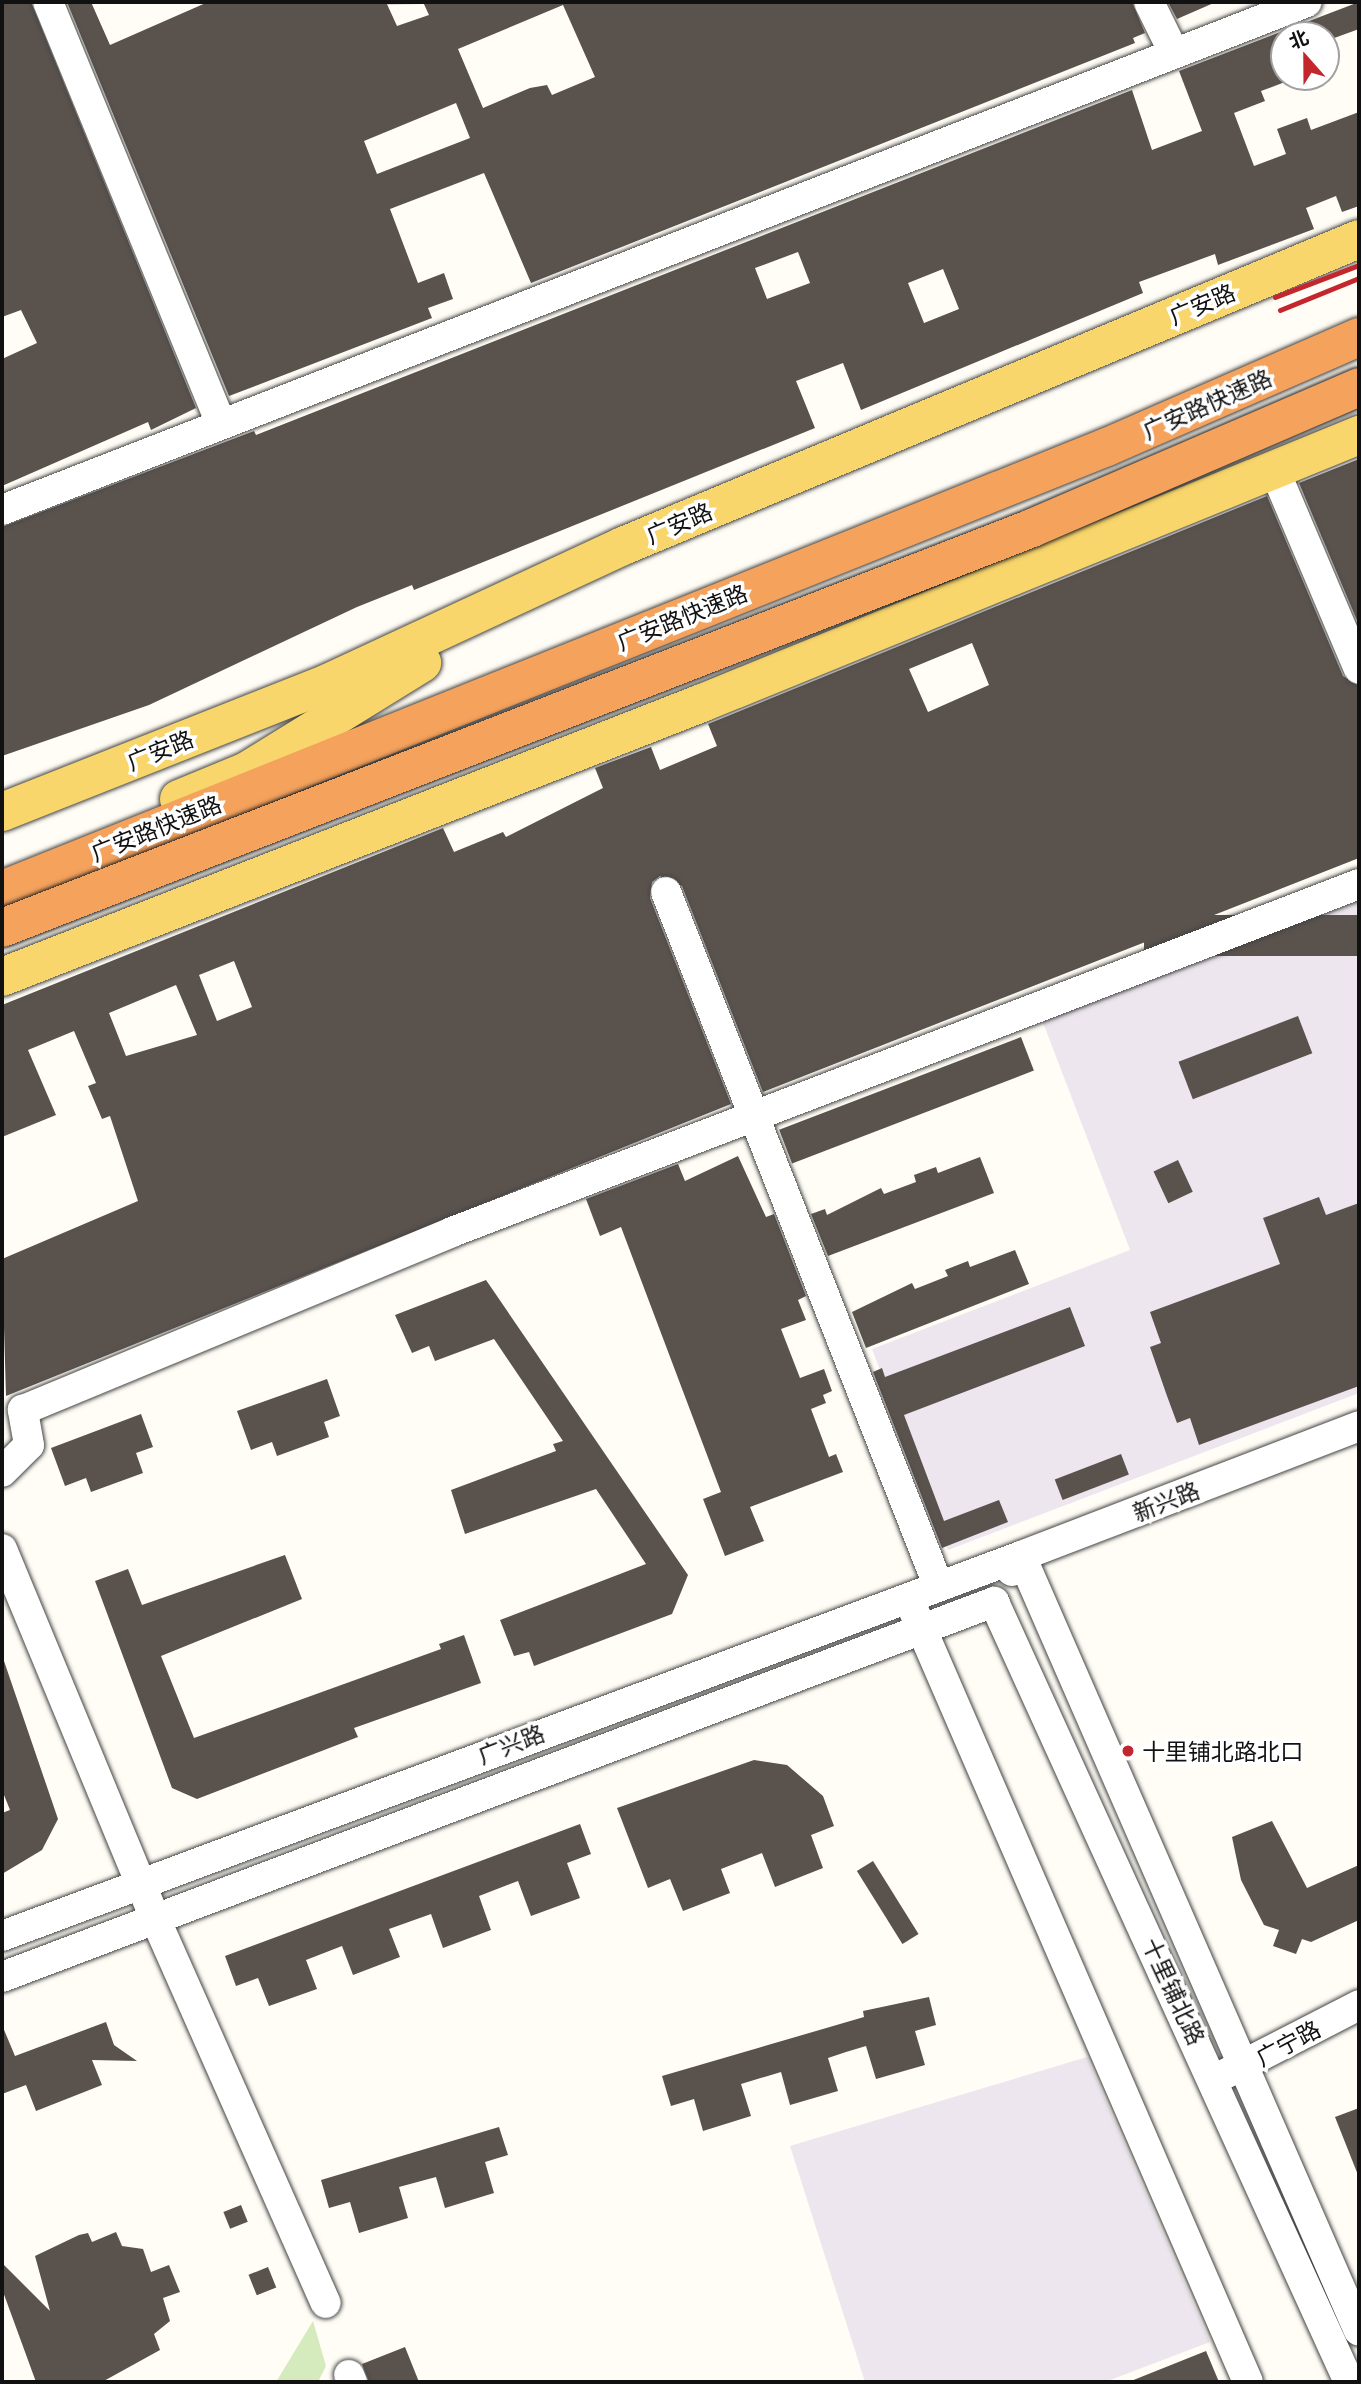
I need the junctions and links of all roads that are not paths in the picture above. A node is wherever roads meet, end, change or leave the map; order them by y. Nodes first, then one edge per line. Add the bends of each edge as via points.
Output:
1 (48, 2) edge
2 (1149, 2) edge
3 (1307, 2) edge
4 (1174, 53) junction
5 (1359, 239) edge
6 (1359, 337) edge
7 (1359, 387) edge
8 (221, 424) junction
9 (1359, 435) edge
10 (1274, 468) junction
11 (2, 510) edge
12 (546, 587) junction
13 (1359, 669) edge
14 (447, 803) junction
15 (2, 813) edge
16 (2, 872) edge
17 (1359, 884) edge
18 (2, 890) edge
19 (666, 892) dead end
20 (2, 917) edge
21 (2, 928) edge
22 (2, 977) edge
23 (752, 1116) junction
24 (1359, 1426) edge
25 (2, 1472) edge
26 (2, 1549) edge
27 (1021, 1556) junction
28 (938, 1585) junction
29 (908, 1595) junction
30 (994, 1602) junction
31 (919, 1626) junction
32 (144, 1881) junction
33 (155, 1918) junction
34 (2, 1936) edge
35 (2, 1977) edge
36 (1359, 2005) edge
37 (1244, 2066) junction
38 (1215, 2079) junction
39 (326, 2303) dead end
40 (1359, 2331) edge
41 (1248, 2382) edge
42 (1349, 2382) edge

1 - 8 street
2 - 4 street
3 - 4 street
4 - 8 street
5 - 12 main road, 广安路 via 624,546
6 - 18 highway, 广安路快速路 via 1107,447
7 - 21 highway, 广安路快速路, bridge via 1032,528
8 - 11 street
9 - 10 main road
10 - 13 street
10 - 14 main road
12 - 15 main road, 广安路 via 330,682
12 - 16 main road via 247,771
14 - 20 main road via 214,831
14 - 22 main road
17 - 23 street
19 - 23 street
23 - 25 street via 23,1410 29,1446
23 - 28 street
24 - 27 street, 新兴路
26 - 32 street
27 - 28 street, 广兴路
27 - 30 street
27 - 37 street, 十里铺北路
28 - 29 street, 广兴路
29 - 31 street
29 - 32 street, 广兴路
30 - 31 street, 广兴路
30 - 38 street, 十里铺北路
31 - 33 street, 广兴路
31 - 41 street
32 - 33 street
32 - 34 street, 广兴路
33 - 35 street, 广兴路
33 - 39 street
36 - 37 street, 广宁路
37 - 38 street, 广宁路
37 - 40 street, 十里铺北路
38 - 42 street, 十里铺北路

